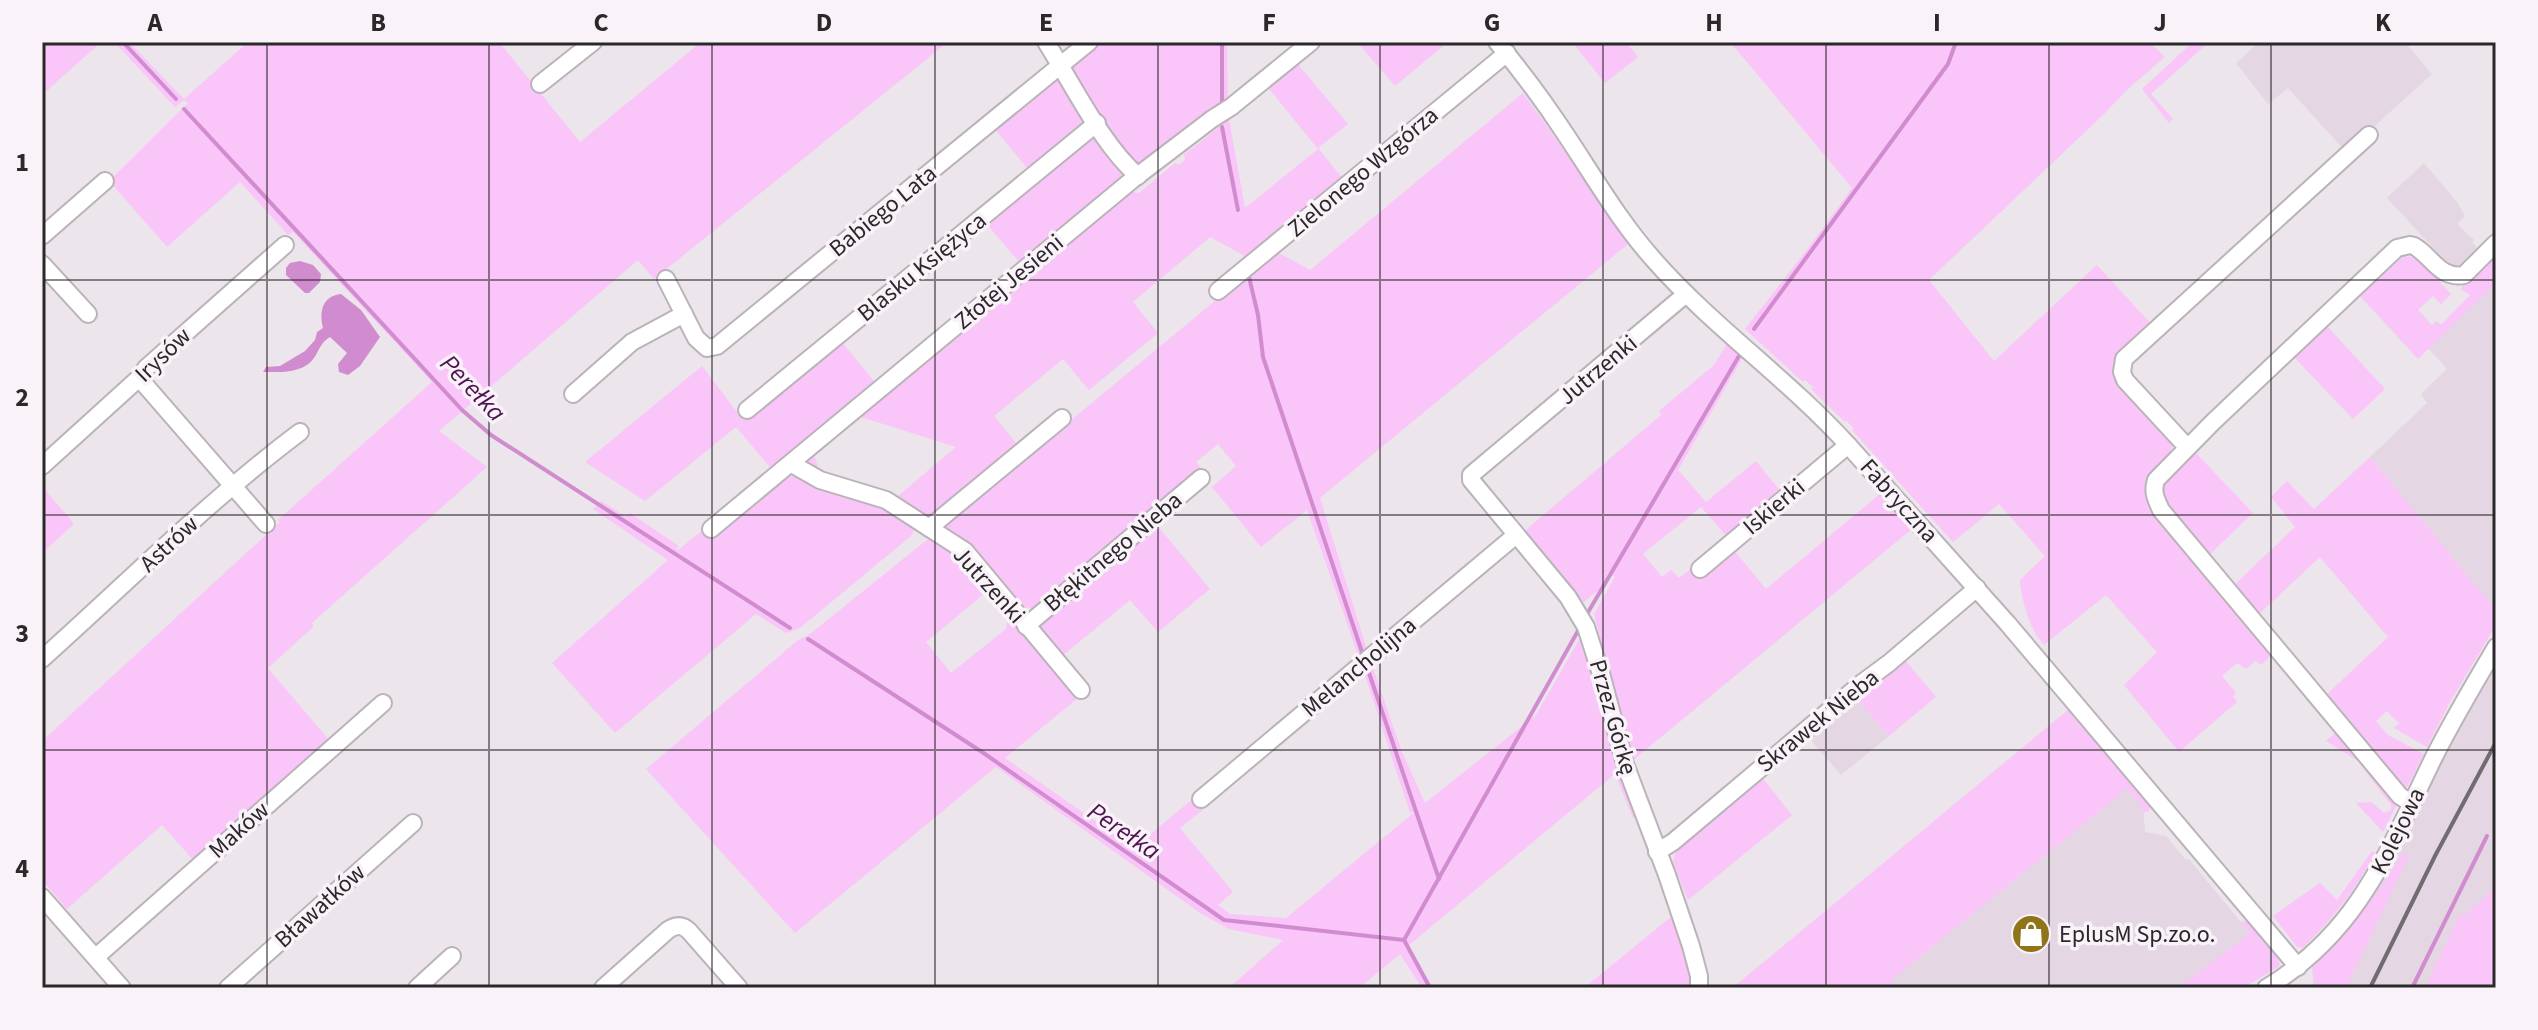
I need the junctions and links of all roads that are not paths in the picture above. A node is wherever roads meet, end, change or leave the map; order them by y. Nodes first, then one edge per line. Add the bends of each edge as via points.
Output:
1 (593, 42) edge
2 (1046, 42) edge
3 (1089, 42) edge
4 (1311, 42) edge
5 (1502, 48) edge
6 (1061, 65) junction
7 (540, 84) dead end
8 (1097, 123) junction
9 (2369, 135) dead end
10 (1138, 176) junction
11 (105, 181) dead end
12 (42, 236) edge
13 (2496, 243) edge
14 (285, 245) dead end
15 (42, 264) edge
16 (666, 279) dead end
17 (1218, 291) dead end
18 (1686, 294) junction
19 (88, 314) dead end
20 (684, 314) junction
21 (139, 378) junction
22 (573, 394) dead end
23 (747, 410) dead end
24 (1062, 418) dead end
25 (300, 432) dead end
26 (1848, 445) junction
27 (2187, 447) junction
28 (792, 464) junction
29 (42, 466) edge
30 (1471, 475) joint
31 (1201, 478) dead end
32 (233, 486) junction
33 (266, 524) dead end
34 (929, 528) junction
35 (711, 529) dead end
36 (1516, 535) junction
37 (1700, 569) dead end
38 (1977, 588) junction
39 (1026, 626) junction
40 (2496, 647) edge
41 (42, 659) edge
42 (1081, 690) dead end
43 (383, 703) dead end
44 (1201, 799) dead end
45 (2411, 803) junction
46 (413, 823) dead end
47 (1657, 852) junction
48 (42, 897) edge
49 (452, 956) dead end
50 (96, 957) junction
51 (2298, 967) junction
52 (122, 988) edge
53 (228, 988) edge
54 (417, 988) edge
55 (603, 988) edge
56 (739, 988) edge
57 (1699, 988) edge
58 (2266, 988) edge

1 - 7 street
2 - 6 street
3 - 6 street, Babiego Lata
4 - 10 street, Złotej Jesieni
5 - 17 street, Zielonego Wzgórza
5 - 18 street, Fabryczna via 1635,238
6 - 8 street
6 - 20 street, Babiego Lata via 728,339 707,348
8 - 10 street
8 - 23 street, Blasku Księżyca
9 - 27 street via 2124,359 2125,380
10 - 28 street, Złotej Jesieni
11 - 12 street
13 - 27 street via 2457,276 2439,269 2414,246 2397,248
14 - 21 street, Irysów
15 - 19 street
16 - 20 street, Babiego Lata
18 - 26 street, Fabryczna
18 - 30 street, Jutrzenki
20 - 22 street via 632,342
21 - 29 street, Irysów
21 - 32 street
24 - 34 street
25 - 32 street, Astrów
26 - 37 street, Iskierki
26 - 38 street, Fabryczna
27 - 45 street via 2153,487 2161,510
28 - 34 street, Jutrzenki via 820,480 886,500
28 - 35 street, Złotej Jesieni
30 - 36 street, Przez Górkę
31 - 39 street, Błękitnego Nieba
32 - 33 street
32 - 41 street, Astrów
34 - 39 street, Jutrzenki via 965,551
36 - 44 street, Melancholijna
36 - 47 street, Przez Górkę via 1586,627 1625,764
38 - 47 street, Skrawek Nieba
38 - 51 street, Fabryczna
39 - 42 street, Jutrzenki
40 - 45 street, Kolejowa
43 - 50 street, Maków
45 - 51 street, Kolejowa via 2353,911
46 - 53 street, Bławatków
47 - 57 street, Przez Górkę via 1691,946
48 - 50 street
49 - 54 street
50 - 52 street
51 - 58 street, Kolejowa
55 - 56 street via 668,930 682,926

